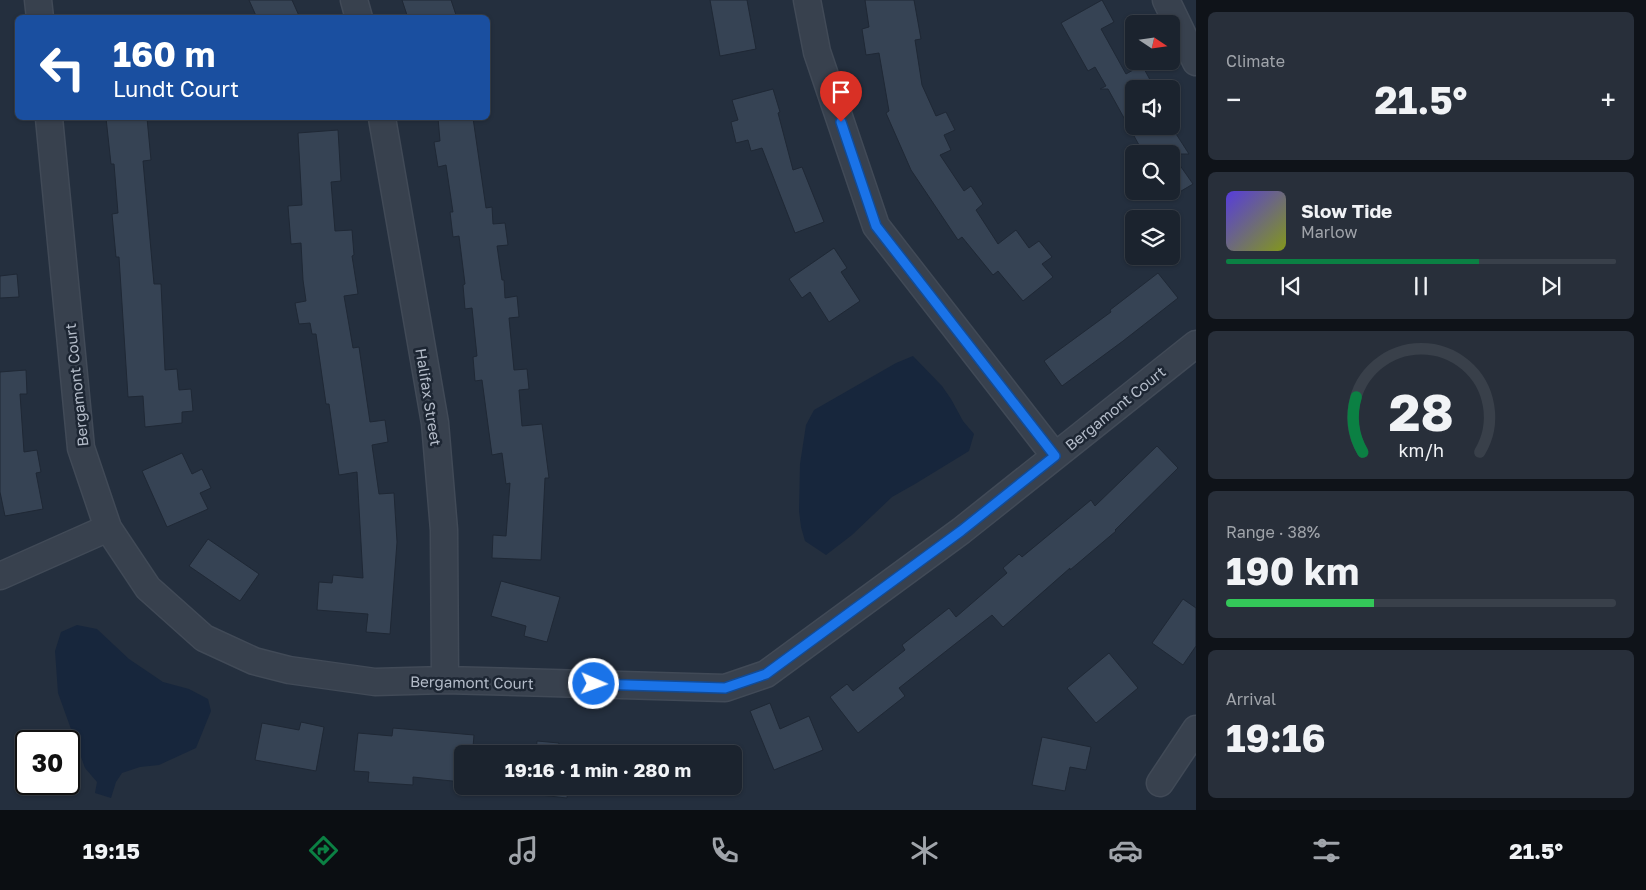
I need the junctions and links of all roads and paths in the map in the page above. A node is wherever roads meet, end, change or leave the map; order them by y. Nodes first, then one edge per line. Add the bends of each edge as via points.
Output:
1 (38, 0) edge
2 (354, 0) edge
3 (807, 0) edge
4 (1166, 0) edge
5 (40, 15) edge
6 (358, 15) edge
7 (1196, 62) edge
8 (49, 120) edge
9 (382, 120) edge
10 (1196, 344) edge
11 (1055, 456) junction
12 (108, 528) junction
13 (0, 576) edge
14 (445, 680) junction
15 (1196, 728) edge
16 (1160, 783) dead end

1 - 5 street
2 - 6 street
3 - 11 street via 818,52 876,226
4 - 7 street
8 - 12 street, Bergamont Court via 81,448
9 - 14 street, Halifax Street via 435,423 444,530
10 - 11 street, Bergamont Court
11 - 14 street, Bergamont Court via 961,531 766,674 725,688
12 - 13 street
12 - 14 street, Bergamont Court via 148,588 204,638 254,661 289,670 375,682
15 - 16 street

